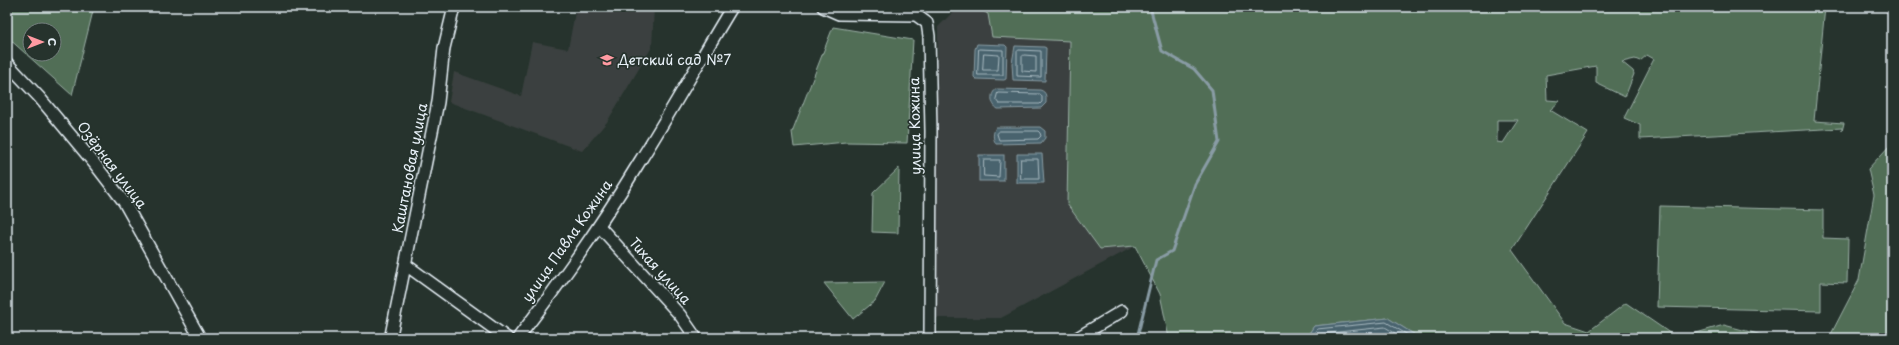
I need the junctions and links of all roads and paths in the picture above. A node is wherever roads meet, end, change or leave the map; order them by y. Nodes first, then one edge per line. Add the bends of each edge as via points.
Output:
1 (454, 7) edge
2 (732, 7) edge
3 (823, 7) edge
4 (7, 63) edge
5 (599, 226) junction
6 (406, 265) junction
7 (1122, 312) dead end
8 (391, 335) dead end
9 (523, 336) edge
10 (200, 338) edge
11 (508, 338) edge
12 (696, 338) edge
13 (930, 338) edge
14 (1077, 338) edge

1 - 6 street, Каштановая улица via 444,48 438,102
2 - 5 street, улица Павла Кожина
3 - 13 street, улица Кожина via 840,14 916,14 927,23 931,131
4 - 10 street, Озёрная улица via 39,96 124,202
5 - 9 street, улица Павла Кожина
5 - 12 street, Тихая улица via 680,315
6 - 8 street, Каштановая улица
6 - 11 street
7 - 14 street

